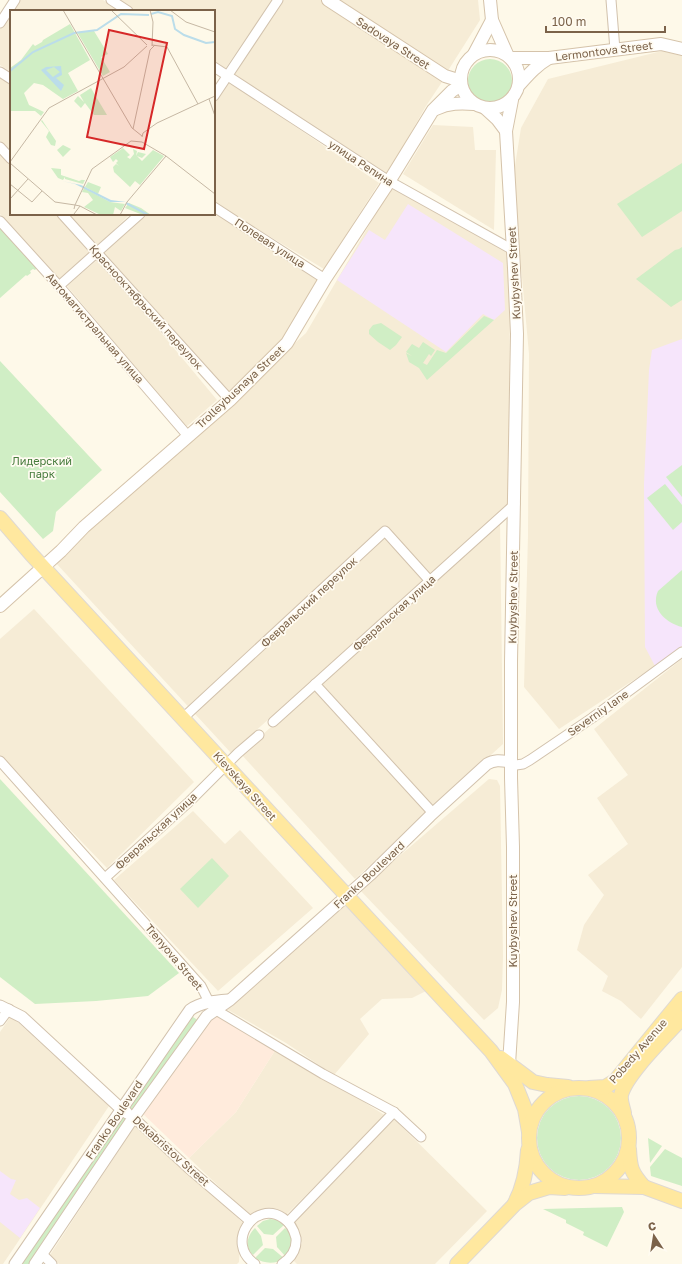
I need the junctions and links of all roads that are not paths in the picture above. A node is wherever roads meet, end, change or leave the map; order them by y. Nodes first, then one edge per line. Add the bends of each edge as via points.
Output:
1 (15, 0) edge
2 (111, 0) edge
3 (278, 0) edge
4 (328, 0) edge
5 (490, 0) edge
6 (611, 0) edge
7 (126, 10) edge
8 (492, 20) junction
9 (0, 23) edge
10 (682, 49) edge
11 (615, 50) junction
12 (474, 54) junction
13 (509, 56) junction
14 (549, 58) junction
15 (215, 69) edge
16 (0, 72) edge
17 (227, 76) junction
18 (10, 78) edge
19 (461, 83) junction
20 (520, 84) junction
21 (215, 94) edge
22 (512, 100) junction
23 (480, 106) junction
24 (433, 110) junction
25 (506, 131) junction
26 (0, 147) edge
27 (10, 158) edge
28 (389, 181) junction
29 (215, 208) edge
30 (63, 215) edge
31 (139, 215) edge
32 (0, 221) edge
33 (513, 250) junction
34 (98, 252) junction
35 (325, 279) junction
36 (59, 286) junction
37 (230, 400) junction
38 (188, 436) junction
39 (515, 504) junction
40 (0, 518) edge
41 (44, 567) junction
42 (430, 581) junction
43 (0, 606) edge
44 (682, 652) edge
45 (315, 684) junction
46 (183, 718) junction
47 (273, 722) dead end
48 (259, 735) dead end
49 (0, 761) edge
50 (511, 762) junction
51 (226, 765) junction
52 (433, 813) junction
53 (105, 878) junction
54 (347, 896) junction
55 (682, 999) edge
56 (212, 1006) junction
57 (4, 1007) edge
58 (682, 1018) edge
59 (0, 1021) edge
60 (491, 1051) junction
61 (509, 1064) junction
62 (580, 1088) junction
63 (122, 1109) junction
64 (394, 1112) junction
65 (133, 1117) junction
66 (627, 1121) junction
67 (529, 1135) junction
68 (421, 1137) dead end
69 (629, 1146) junction
70 (585, 1187) junction
71 (644, 1187) junction
72 (682, 1201) edge
73 (515, 1204) junction
74 (250, 1221) junction
75 (288, 1222) junction
76 (42, 1254) junction
77 (250, 1263) edge
78 (287, 1263) edge
79 (15, 1264) edge
80 (35, 1264) edge
81 (52, 1264) edge
82 (457, 1264) edge

1 - 9 street
2 - 7 street
3 - 17 street
4 - 19 main road, Sadovaya Street via 445,76
5 - 8 main road
6 - 11 street
8 - 12 main road
8 - 13 main road
10 - 11 main road, Lermontova Street via 661,44
11 - 14 main road, Lermontova Street
12 - 13 main road via 490,49
12 - 19 main road via 463,68
13 - 14 main road, Lermontova Street
13 - 20 main road via 518,67
14 - 20 main road via 539,64
15 - 17 street, улица Репина
16 - 18 street
17 - 21 street
17 - 28 street, улица Репина
19 - 23 main road via 466,96
19 - 24 main road, Trolleybusnaya Street
20 - 22 main road
22 - 23 main road via 496,108
22 - 25 main road, Kuybyshev Street
23 - 24 main road via 460,103
23 - 25 main road via 497,119
24 - 28 main road, Trolleybusnaya Street
25 - 33 main road, Kuybyshev Street
26 - 27 street
28 - 33 street, улица Репина
28 - 35 main road, Trolleybusnaya Street
29 - 35 street, Полевая улица
30 - 34 street, Краснооктябрьский переулок
31 - 34 street
32 - 36 street, Автомагистральная улица
33 - 39 main road, Kuybyshev Street via 517,334
34 - 36 street
34 - 37 street, Краснооктябрьский переулок
35 - 37 main road, Trolleybusnaya Street via 287,343
36 - 38 street, Автомагистральная улица
37 - 38 main road, Trolleybusnaya Street
38 - 41 main road, Trolleybusnaya Street via 84,527
39 - 42 street, Февральская улица
39 - 50 main road, Kuybyshev Street
40 - 41 main road, Kievskaya Street
41 - 43 main road, Trolleybusnaya Street
41 - 46 main road, Kievskaya Street
42 - 45 street, Февральская улица
42 - 46 street, Февральский переулок via 386,531
44 - 50 street, Severniy lane via 530,760 516,765
45 - 47 street, Февральская улица
45 - 52 street
46 - 51 main road, Kievskaya Street
48 - 51 street, Февральская улица
49 - 53 street, Trenyova Street
50 - 52 street, Franko Boulevard via 491,761
50 - 61 main road, Kuybyshev Street via 512,1013
51 - 53 street, Февральская улица
51 - 54 main road, Kievskaya Street
52 - 54 street, Franko Boulevard
53 - 56 street, Trenyova Street via 201,986
54 - 56 street, Franko Boulevard via 230,1000
54 - 60 main road, Kievskaya Street
55 - 62 main road, Pobedy Avenue via 615,1081 605,1087
56 - 63 street, Franko Boulevard via 194,1007 190,1010
56 - 64 street via 323,1074
56 - 65 street, Franko Boulevard
57 - 59 street
57 - 63 street, Dekabristov Street via 22,1017
58 - 66 main road, Pobedy Avenue via 627,1082 621,1097
60 - 61 main road, Kievskaya Street
60 - 67 main road, Kievskaya Street via 516,1084 525,1109
61 - 62 main road, Kievskaya Street via 533,1082
62 - 66 main road via 602,1093 615,1102
62 - 67 main road via 564,1090 548,1097 534,1114
63 - 65 street, Dekabristov Street
63 - 79 street, Franko Boulevard
64 - 68 street
64 - 75 street
65 - 74 street, Dekabristov Street
65 - 76 street, Franko Boulevard
66 - 69 main road
67 - 70 main road via 530,1150 541,1171 560,1184
67 - 73 main road via 528,1167
69 - 70 main road via 622,1163 611,1176 601,1183
69 - 71 main road via 631,1170
70 - 71 main road
70 - 73 main road via 549,1187 529,1194
71 - 72 main road
73 - 82 main road
74 - 75 street via 269,1214 280,1216
74 - 77 street via 241,1240 243,1251
75 - 78 street via 294,1231 296,1241 294,1252
76 - 80 street, Franko Boulevard
76 - 81 street

